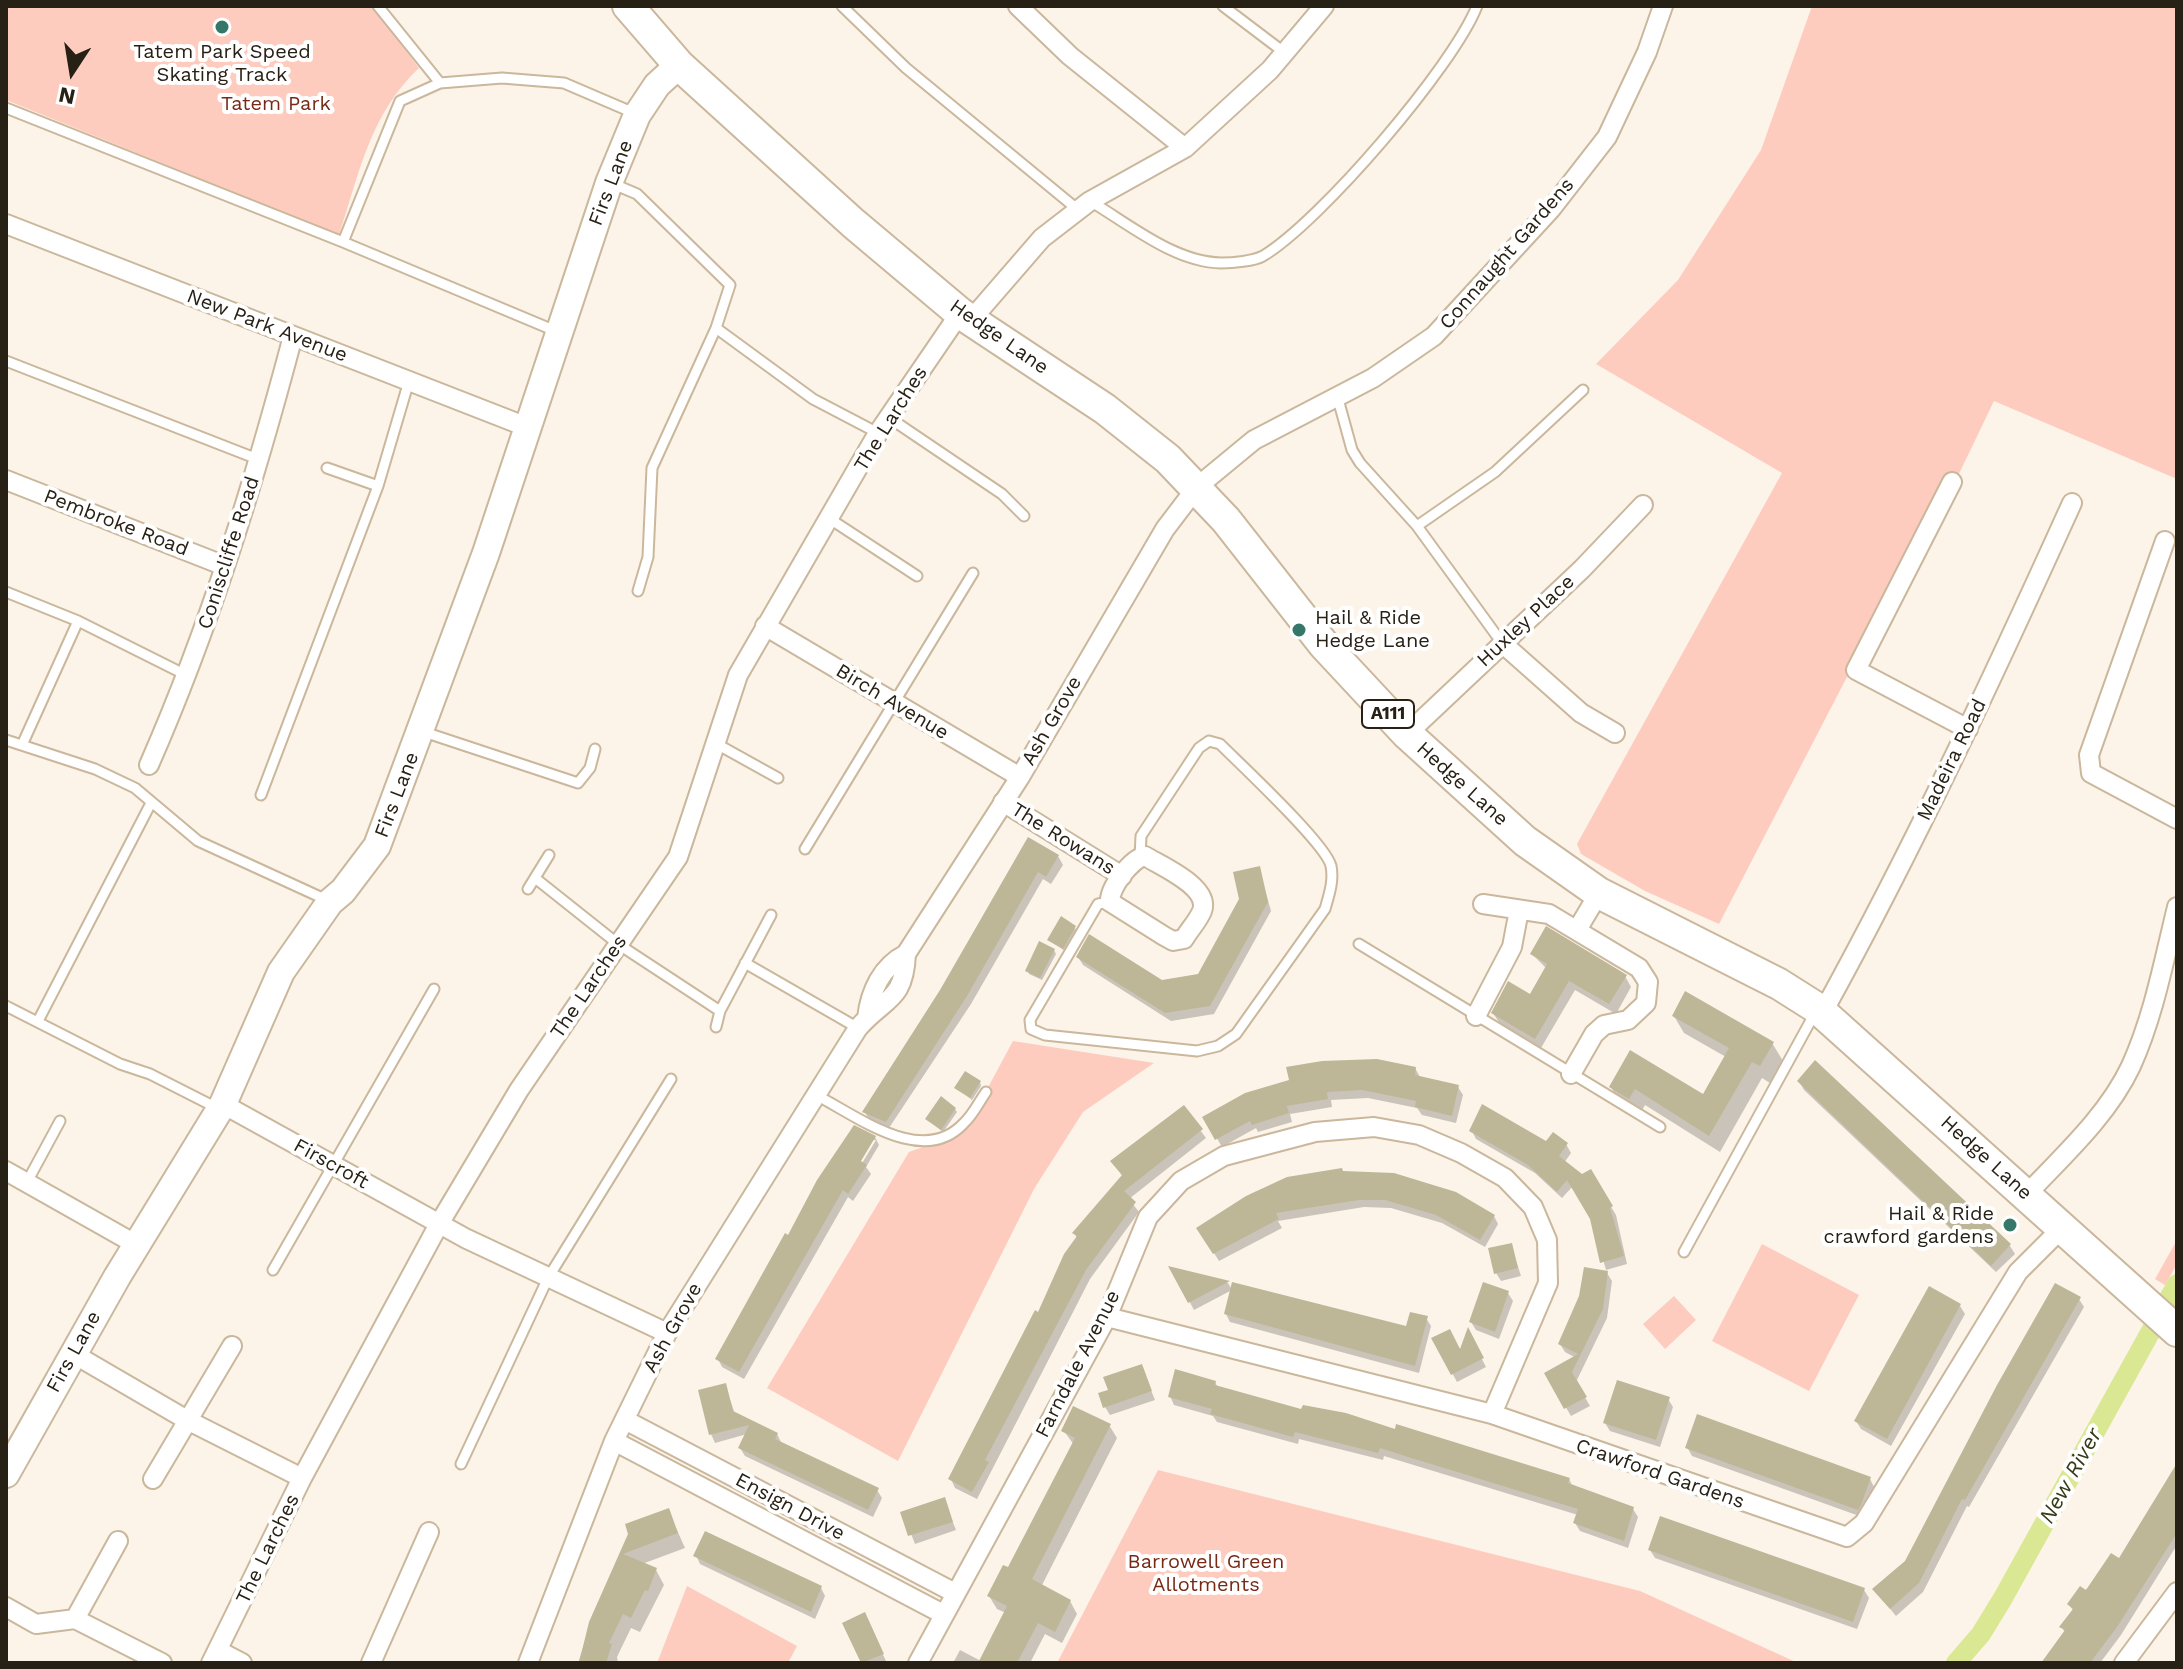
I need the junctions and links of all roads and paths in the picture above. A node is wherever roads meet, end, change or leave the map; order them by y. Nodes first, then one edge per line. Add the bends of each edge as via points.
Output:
1 (378, 6) edge
2 (628, 6) edge
3 (842, 6) edge
4 (1018, 6) edge
5 (1223, 6) edge
6 (1324, 6) edge
7 (1477, 6) edge
8 (1663, 6) edge
9 (1285, 53) junction
10 (679, 65) junction
11 (440, 83) junction
12 (6, 108) edge
13 (637, 115) junction
14 (1185, 148) junction
15 (609, 183) junction
16 (1083, 205) junction
17 (6, 224) edge
18 (343, 242) junction
19 (966, 316) junction
20 (716, 328) junction
21 (558, 332) junction
22 (293, 336) junction
23 (6, 361) edge
24 (409, 380) junction
25 (1583, 390) dead end
26 (1338, 399) junction
27 (883, 425) junction
28 (527, 427) junction
29 (260, 460) junction
30 (327, 468) dead end
31 (6, 480) edge
32 (1952, 482) dead end
33 (378, 486) junction
34 (1197, 487) junction
35 (2072, 503) dead end
36 (1643, 505) dead end
37 (1024, 516) dead end
38 (830, 519) junction
39 (1417, 526) junction
40 (2165, 541) dead end
41 (225, 566) junction
42 (973, 573) dead end
43 (917, 576) dead end
44 (638, 591) dead end
45 (6, 592) edge
46 (78, 621) junction
47 (765, 626) junction
48 (1502, 643) junction
49 (188, 676) junction
50 (892, 703) junction
51 (1968, 729) junction
52 (421, 731) junction
53 (1615, 733) dead end
54 (1407, 734) junction
55 (6, 740) edge
56 (715, 743) junction
57 (22, 745) junction
58 (595, 749) dead end
59 (149, 765) dead end
60 (1020, 777) junction
61 (778, 778) dead end
62 (261, 795) dead end
63 (1003, 802) junction
64 (151, 803) junction
65 (2177, 819) edge
66 (805, 849) dead end
67 (549, 855) dead end
68 (1140, 857) junction
69 (1122, 876) junction
70 (535, 878) junction
71 (528, 889) dead end
72 (1599, 893) junction
73 (330, 902) junction
74 (1110, 902) junction
75 (1483, 904) dead end
76 (2177, 907) edge
77 (1519, 910) junction
78 (771, 915) dead end
79 (1577, 930) junction
80 (618, 944) junction
81 (1359, 944) dead end
82 (745, 963) junction
83 (434, 989) dead end
84 (6, 1006) edge
85 (1820, 1010) junction
86 (720, 1011) junction
87 (1476, 1016) junction
88 (38, 1021) junction
89 (862, 1023) junction
90 (716, 1027) dead end
91 (1571, 1074) junction
92 (671, 1079) dead end
93 (986, 1092) dead end
94 (816, 1095) junction
95 (221, 1107) junction
96 (60, 1121) dead end
97 (1660, 1127) dead end
98 (333, 1163) junction
99 (6, 1171) edge
100 (27, 1182) junction
101 (2027, 1194) junction
102 (439, 1224) junction
103 (2062, 1228) junction
104 (137, 1245) junction
105 (1684, 1252) dead end
106 (273, 1270) dead end
107 (548, 1278) junction
108 (1107, 1317) junction
109 (2176, 1330) edge
110 (667, 1333) junction
111 (232, 1346) dead end
112 (72, 1353) junction
113 (1492, 1414) junction
114 (187, 1420) junction
115 (625, 1420) junction
116 (614, 1441) junction
117 (461, 1464) dead end
118 (6, 1474) edge
119 (302, 1478) junction
120 (153, 1479) dead end
121 (429, 1532) dead end
122 (118, 1541) dead end
123 (955, 1593) junction
124 (2174, 1603) edge
125 (6, 1607) edge
126 (943, 1614) junction
127 (75, 1619) junction
128 (215, 1657) edge
129 (162, 1663) edge
130 (242, 1663) edge
131 (371, 1663) edge
132 (528, 1663) edge
133 (918, 1663) edge
134 (2124, 1663) edge

1 - 11 lane
2 - 10 main road, Hedge Lane / A111
3 - 16 lane via 906,68
4 - 14 street via 1070,56
5 - 9 lane
6 - 9 street, The Larches
7 - 16 lane via 1438,73 1311,220 1261,258 1220,263 1176,252
8 - 26 street, Connaught Gardens via 1607,137 1551,209 1434,336
9 - 14 street, The Larches
10 - 13 street, Firs Lane
10 - 19 main road, Hedge Lane / A111 via 853,223
11 - 13 lane via 502,78 564,83
11 - 18 lane via 400,101
12 - 18 lane
13 - 15 street, Firs Lane
14 - 16 street, The Larches
15 - 20 lane via 637,194 730,285
15 - 21 street, Firs Lane
16 - 19 street, The Larches via 1042,238
17 - 22 street, New Park Avenue
18 - 21 lane
19 - 27 street, The Larches
19 - 34 main road, Hedge Lane / A111 via 1105,409
20 - 27 lane via 813,399
20 - 44 lane via 652,468 648,557
21 - 28 street, Firs Lane
22 - 24 street, New Park Avenue
22 - 29 street, Coniscliffe Road
23 - 29 lane
24 - 28 street, New Park Avenue
24 - 33 lane
25 - 39 lane via 1495,472
26 - 34 street, Connaught Gardens via 1254,440
26 - 39 lane via 1360,463
27 - 37 lane via 1002,494
27 - 38 street, The Larches
28 - 52 street, Firs Lane
29 - 41 street, Coniscliffe Road
30 - 33 lane
31 - 41 street, Pembroke Road
32 - 51 street via 1856,670
33 - 62 lane
34 - 54 main road, Hedge Lane / A111 via 1324,645
34 - 60 street, Ash Grove via 1165,529
35 - 51 street, Madeira Road
36 - 48 street, Huxley Place
38 - 43 lane
38 - 47 street, The Larches
39 - 48 lane
40 - 65 street via 2089,755 2091,773
41 - 49 street, Coniscliffe Road
42 - 50 lane
45 - 46 lane
46 - 49 lane
46 - 57 lane
47 - 50 street, Birch Avenue
47 - 56 street, The Larches via 738,675
48 - 53 street via 1581,713
48 - 54 street, Huxley Place
49 - 59 street, Coniscliffe Road
50 - 60 street, Birch Avenue
50 - 66 lane
51 - 85 street, Madeira Road via 1865,937
52 - 58 lane via 578,783 590,768
52 - 73 street, Firs Lane via 377,846
54 - 72 main road, Hedge Lane / A111 via 1525,841
55 - 57 lane
56 - 61 lane
56 - 80 street, The Larches via 678,857
57 - 64 lane via 95,769 135,788
60 - 63 street, Ash Grove
63 - 69 street, The Rowans
63 - 89 street, Ash Grove via 906,954 893,959 869,996
64 - 73 lane via 198,841
64 - 88 lane
67 - 70 lane
68 - 69 street
68 - 74 street via 1194,887 1203,898 1203,910 1184,939 1173,941
68 - 74 lane via 1141,836 1199,748 1209,741 1220,744 1316,843 1331,863 1332,886 1325,909 1236,1034 1197,1051 1045,1035 1031,1029 1030,1020 1098,904
69 - 74 street
70 - 71 lane
70 - 80 lane
72 - 79 street
72 - 85 main road, Hedge Lane / A111
73 - 95 street, Firs Lane via 281,972
75 - 77 street
76 - 101 street via 2154,1004 2130,1068 2092,1125
77 - 79 street via 1549,914
77 - 87 street via 1512,947
78 - 82 lane
79 - 91 street via 1639,968 1648,982 1646,1003 1628,1020 1604,1025 1594,1034
80 - 86 lane
80 - 102 street, The Larches via 519,1090
81 - 87 lane
82 - 86 lane
82 - 89 lane
83 - 98 lane
84 - 88 lane
85 - 101 main road, Hedge Lane / A111
85 - 105 lane
86 - 90 lane
87 - 91 lane
88 - 95 lane via 120,1064
89 - 94 street, Ash Grove
91 - 97 lane
92 - 107 lane
93 - 94 lane via 951,1134 922,1142 903,1139
94 - 110 street, Ash Grove
95 - 98 street, Firscroft
95 - 104 street, Firs Lane
96 - 100 lane
98 - 102 street, Firscroft
98 - 106 lane
99 - 100 street
100 - 104 street
101 - 103 main road, Hedge Lane / A111
102 - 107 street, Firscroft
102 - 119 street, The Larches
103 - 109 main road, Hedge Lane / A111
103 - 113 street, Crawford Gardens via 2018,1272 1864,1523 1847,1537
104 - 112 street, Firs Lane
107 - 110 street, Firscroft
107 - 117 lane
108 - 113 street, Crawford Gardens
108 - 113 street, Farndale Avenue via 1148,1217 1181,1181 1202,1168 1224,1156 1315,1132 1374,1127 1419,1135 1505,1178 1533,1207 1547,1240 1548,1283
108 - 123 street, Farndale Avenue
110 - 115 street, Ash Grove
111 - 114 street
112 - 114 street
112 - 118 street, Firs Lane
114 - 119 street
114 - 120 street
115 - 116 street, Ash Grove
115 - 123 street, Ensign Drive
116 - 126 street, Ensign Drive
116 - 132 street, Ash Grove
119 - 128 street, The Larches
121 - 131 street
122 - 127 street
123 - 126 street, Farndale Avenue
124 - 134 street
125 - 127 street via 36,1624
126 - 133 street, Farndale Avenue
127 - 129 street
128 - 130 street

